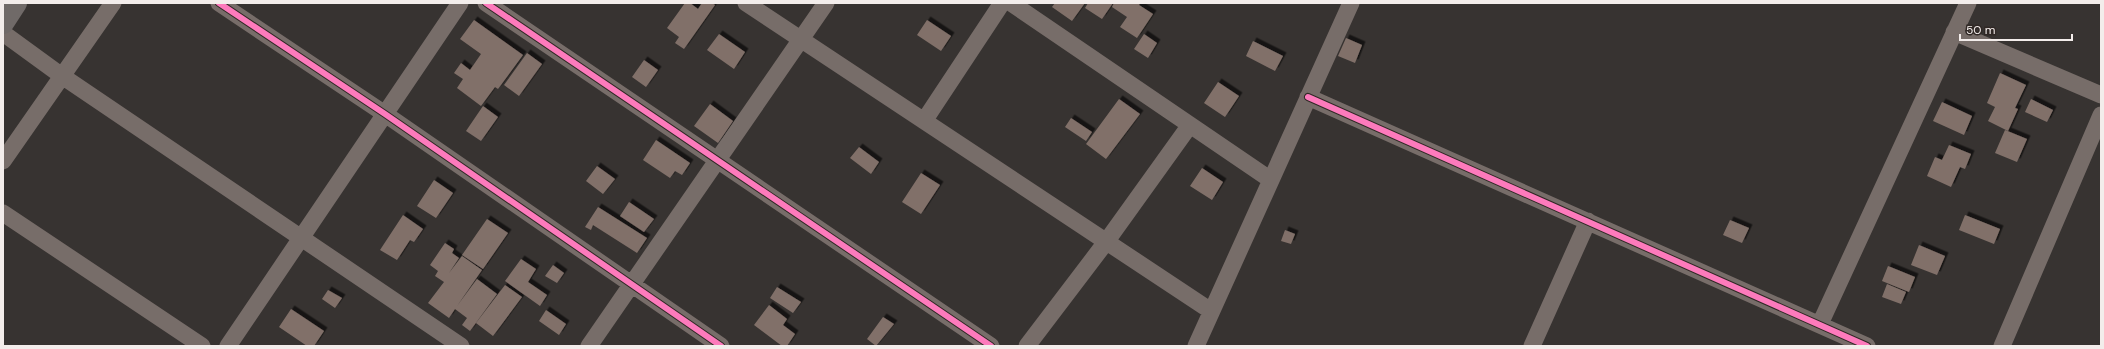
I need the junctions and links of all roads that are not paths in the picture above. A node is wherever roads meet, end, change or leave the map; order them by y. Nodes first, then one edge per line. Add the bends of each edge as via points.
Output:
1 (16, 3) edge
2 (113, 3) edge
3 (219, 3) edge
4 (460, 3) edge
5 (486, 3) edge
6 (746, 3) edge
7 (826, 3) edge
8 (1002, 3) edge
9 (1011, 3) edge
10 (1351, 3) edge
11 (1968, 3) edge
12 (3, 23) edge
13 (1954, 32) junction
14 (3, 33) edge
15 (802, 40) junction
16 (62, 76) junction
17 (2101, 95) edge
18 (1308, 97) junction
19 (385, 114) junction
20 (2101, 115) edge
21 (924, 121) junction
22 (1190, 125) junction
23 (3, 161) edge
24 (718, 161) junction
25 (1271, 180) junction
26 (3, 213) edge
27 (1588, 221) junction
28 (301, 238) junction
29 (1106, 242) junction
30 (632, 284) junction
31 (1211, 311) junction
32 (1820, 324) junction
33 (440, 340) edge
34 (202, 346) edge
35 (228, 346) edge
36 (461, 346) edge
37 (589, 346) edge
38 (721, 346) edge
39 (991, 346) edge
40 (1027, 346) edge
41 (1196, 346) edge
42 (1532, 346) edge
43 (1867, 346) edge
44 (2002, 346) edge

1 - 12 highway
2 - 16 street
3 - 19 street
4 - 19 street
5 - 24 street
6 - 15 street
7 - 15 street
8 - 21 street
9 - 22 street
10 - 18 street
11 - 13 street
13 - 17 street
13 - 32 street
14 - 16 street
15 - 21 street
15 - 24 street
16 - 23 street
16 - 28 street
18 - 25 street
18 - 27 street
19 - 28 street
19 - 30 street
20 - 44 street
21 - 29 street
22 - 25 street
22 - 29 street
24 - 30 street
24 - 39 street
25 - 31 street
26 - 34 street
27 - 32 street
27 - 42 street
28 - 33 street
28 - 35 street
29 - 31 street
29 - 40 street
30 - 37 street
30 - 38 street
31 - 41 street
32 - 43 street
33 - 36 street

